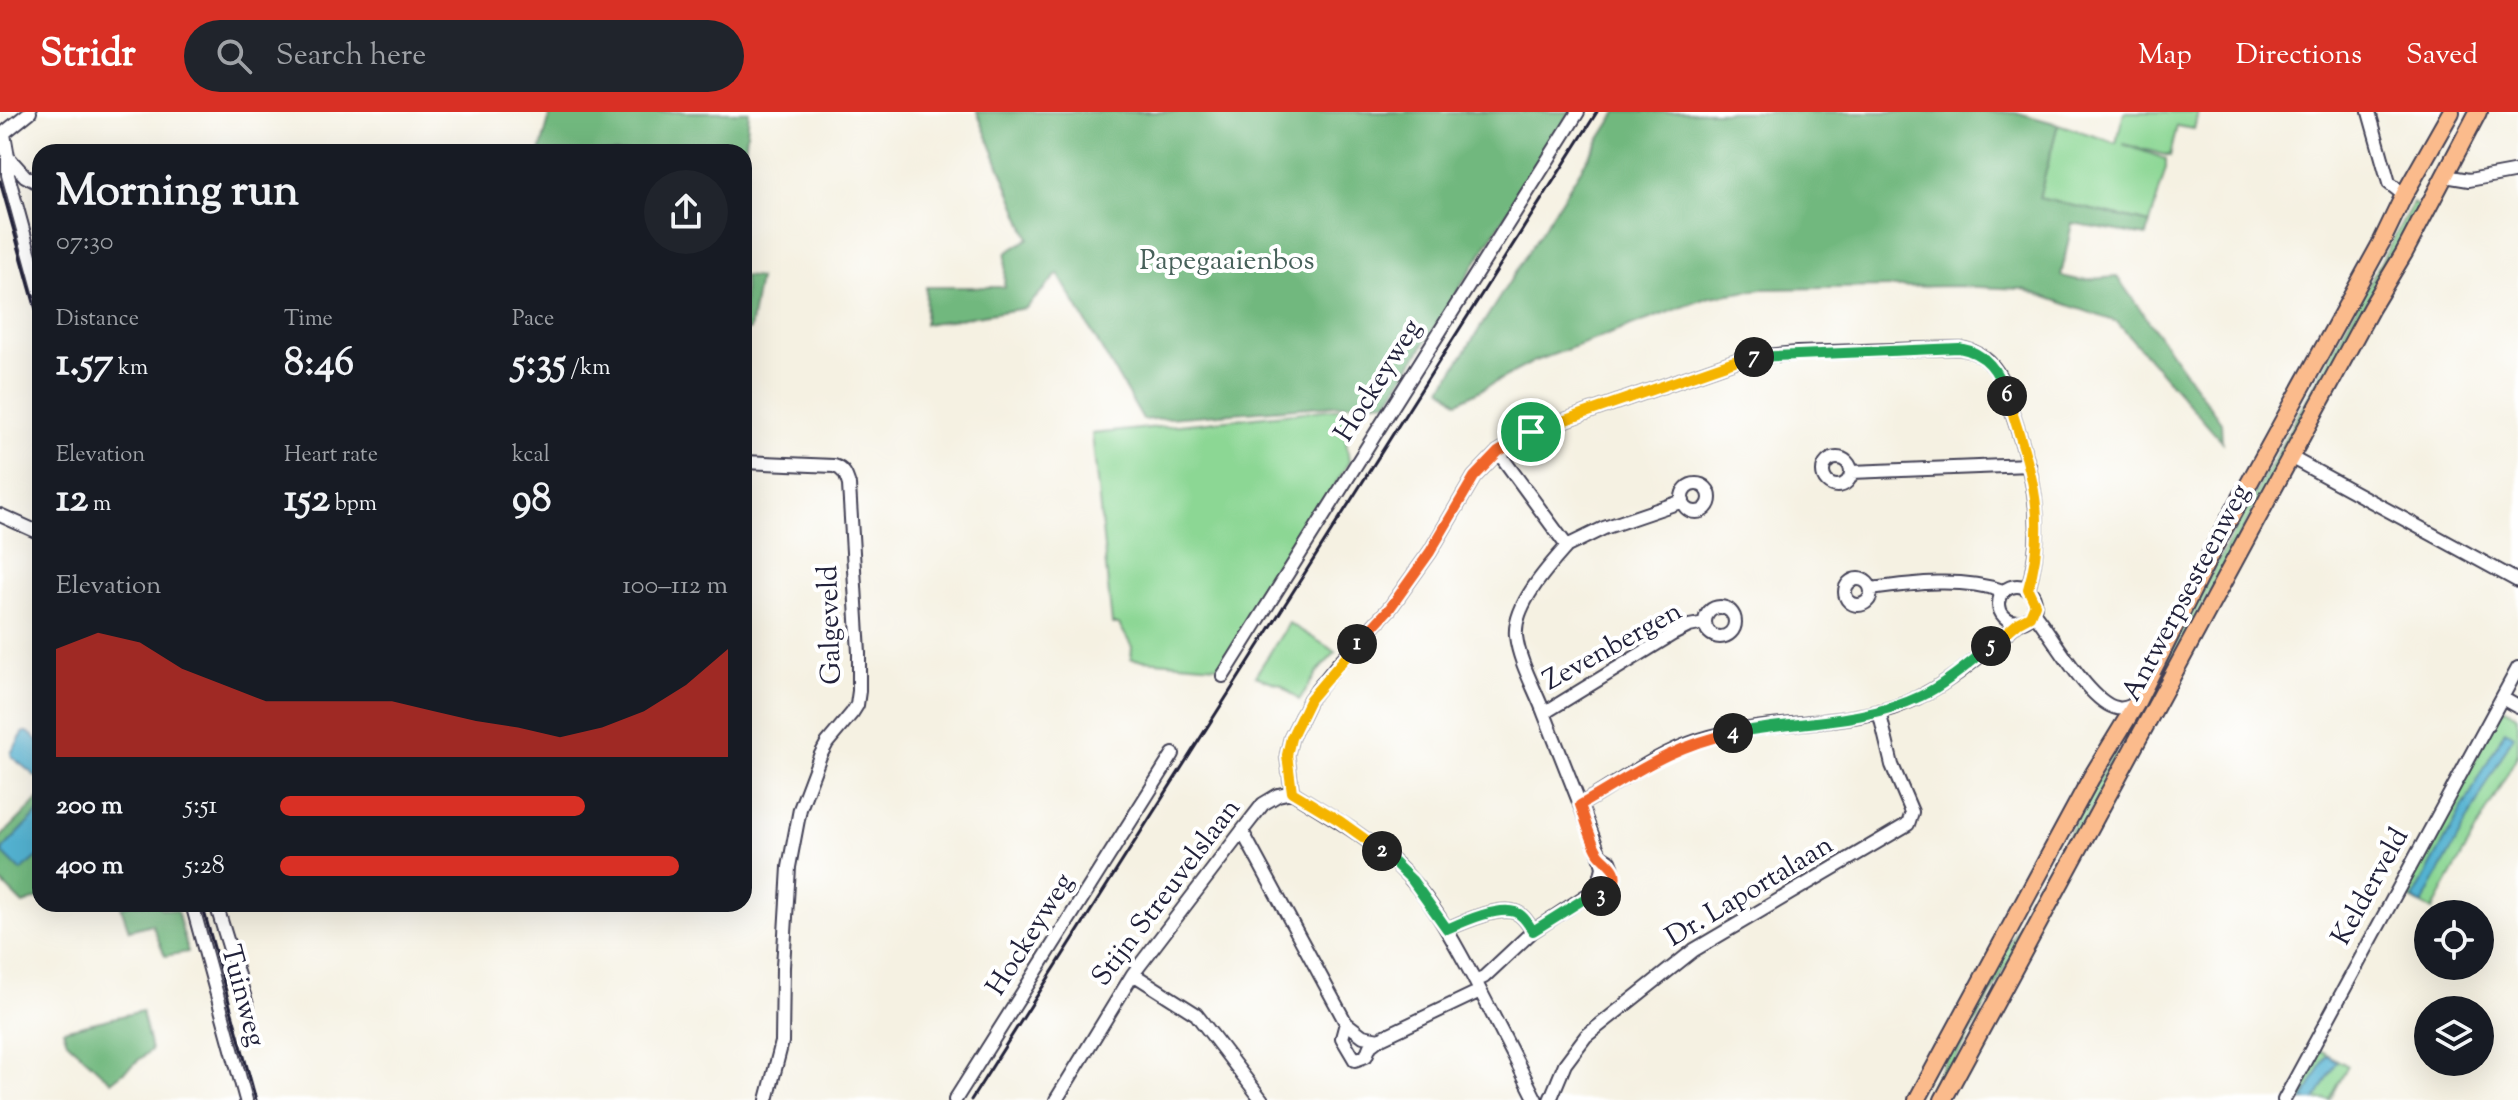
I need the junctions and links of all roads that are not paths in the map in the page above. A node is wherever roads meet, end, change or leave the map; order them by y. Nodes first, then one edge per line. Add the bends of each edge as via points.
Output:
1 (30, 112) edge
2 (1578, 112) edge
3 (2369, 112) edge
4 (2451, 112) edge
5 (2462, 112) edge
6 (2478, 112) edge
7 (2, 135) edge
8 (8, 157) junction
9 (2518, 171) edge
10 (2445, 176) junction
11 (32, 180) edge
12 (2405, 192) junction
13 (2424, 216) junction
14 (32, 263) edge
15 (1498, 452) junction
16 (2290, 457) junction
17 (752, 462) edge
18 (2029, 465) junction
19 (1851, 472) dead end
20 (1683, 501) dead end
21 (0, 515) edge
22 (32, 529) edge
23 (1567, 546) junction
24 (2518, 581) edge
25 (1871, 589) dead end
26 (2028, 589) junction
27 (2003, 591) junction
28 (2033, 612) junction
29 (2019, 622) junction
30 (1705, 623) dead end
31 (2518, 668) edge
32 (1223, 676) dead end
33 (2502, 698) junction
34 (2136, 704) junction
35 (2518, 707) edge
36 (2115, 708) junction
37 (1879, 711) junction
38 (1544, 713) junction
39 (2121, 729) junction
40 (1173, 754) dead end
41 (1292, 792) junction
42 (1580, 805) junction
43 (1242, 831) junction
44 (194, 912) edge
45 (218, 912) edge
46 (1447, 929) junction
47 (1533, 931) junction
48 (1133, 974) junction
49 (1478, 986) junction
50 (248, 1008) dead end
51 (1346, 1023) junction
52 (1379, 1039) junction
53 (1557, 1082) junction
54 (1534, 1094) edge
55 (1061, 1098) edge
56 (246, 1100) edge
57 (767, 1100) edge
58 (955, 1100) edge
59 (1262, 1100) edge
60 (1550, 1100) edge
61 (1917, 1100) edge
62 (1943, 1100) edge
63 (2284, 1100) edge

1 - 7 street
2 - 32 street, Hockeyweg
3 - 12 street via 2389,183
4 - 12 main road, Antwerpsesteenweg
5 - 10 main road via 2434,161
6 - 10 main road, Antwerpsesteenweg
7 - 8 street
8 - 11 street
8 - 14 street
9 - 10 street via 2469,180
10 - 13 main road, Antwerpsesteenweg
12 - 13 main road via 2419,187 2427,193
12 - 34 main road, Antwerpsesteenweg
13 - 16 main road, Antwerpsesteenweg
15 - 18 street via 1542,428 1743,358 1959,348 1981,355 1997,370
15 - 23 street
15 - 41 street via 1474,477 1390,608 1310,699 1287,755
16 - 24 street
16 - 62 main road, Antwerpsesteenweg
17 - 57 street, Galgeveld via 834,466 845,474 860,663 857,705 820,756 797,823 786,908 782,1042
18 - 19 street
18 - 26 street via 2035,484 2036,563
20 - 23 street, Zevenbergen
21 - 22 street
23 - 38 street, Zevenbergen via 1523,606 1516,625
25 - 27 street via 1916,583 1984,585
26 - 27 street via 2017,585
26 - 28 street via 2035,599
27 - 29 street via 1998,605 2002,614
28 - 29 street
28 - 36 street via 2077,674
29 - 37 street via 1934,689
30 - 38 street, Zevenbergen via 1673,634
31 - 33 street, Kelderveld
33 - 35 street
33 - 63 street, Kelderveld
34 - 36 street
34 - 39 main road, Antwerpsesteenweg
36 - 39 street
37 - 42 street via 1701,739
37 - 53 street, Dr. Laportalaan via 1892,765 1912,812 1908,824 1694,950 1586,1036
38 - 42 street, Zevenbergen
39 - 61 main road, Antwerpsesteenweg
40 - 58 street, Hockeyweg
41 - 43 street, Stijn Streuvelslaan via 1263,804
41 - 46 street via 1354,830 1396,864
42 - 47 street, Zevenbergen via 1603,867 1597,887
43 - 48 street, Stijn Streuvelslaan
43 - 51 street
44 - 56 street, Tuinweg
45 - 50 street, Tuinweg
46 - 47 street via 1506,910 1523,917
46 - 49 street
47 - 49 street, Zevenbergen
48 - 55 street, Stijn Streuvelslaan
48 - 59 street via 1196,1014
49 - 52 street, Zevenbergen
49 - 54 street
51 - 52 street via 1363,1036
51 - 52 street, Zevenbergen via 1342,1038 1355,1060 1366,1056
53 - 54 street
53 - 60 street, Dr. Laportalaan

